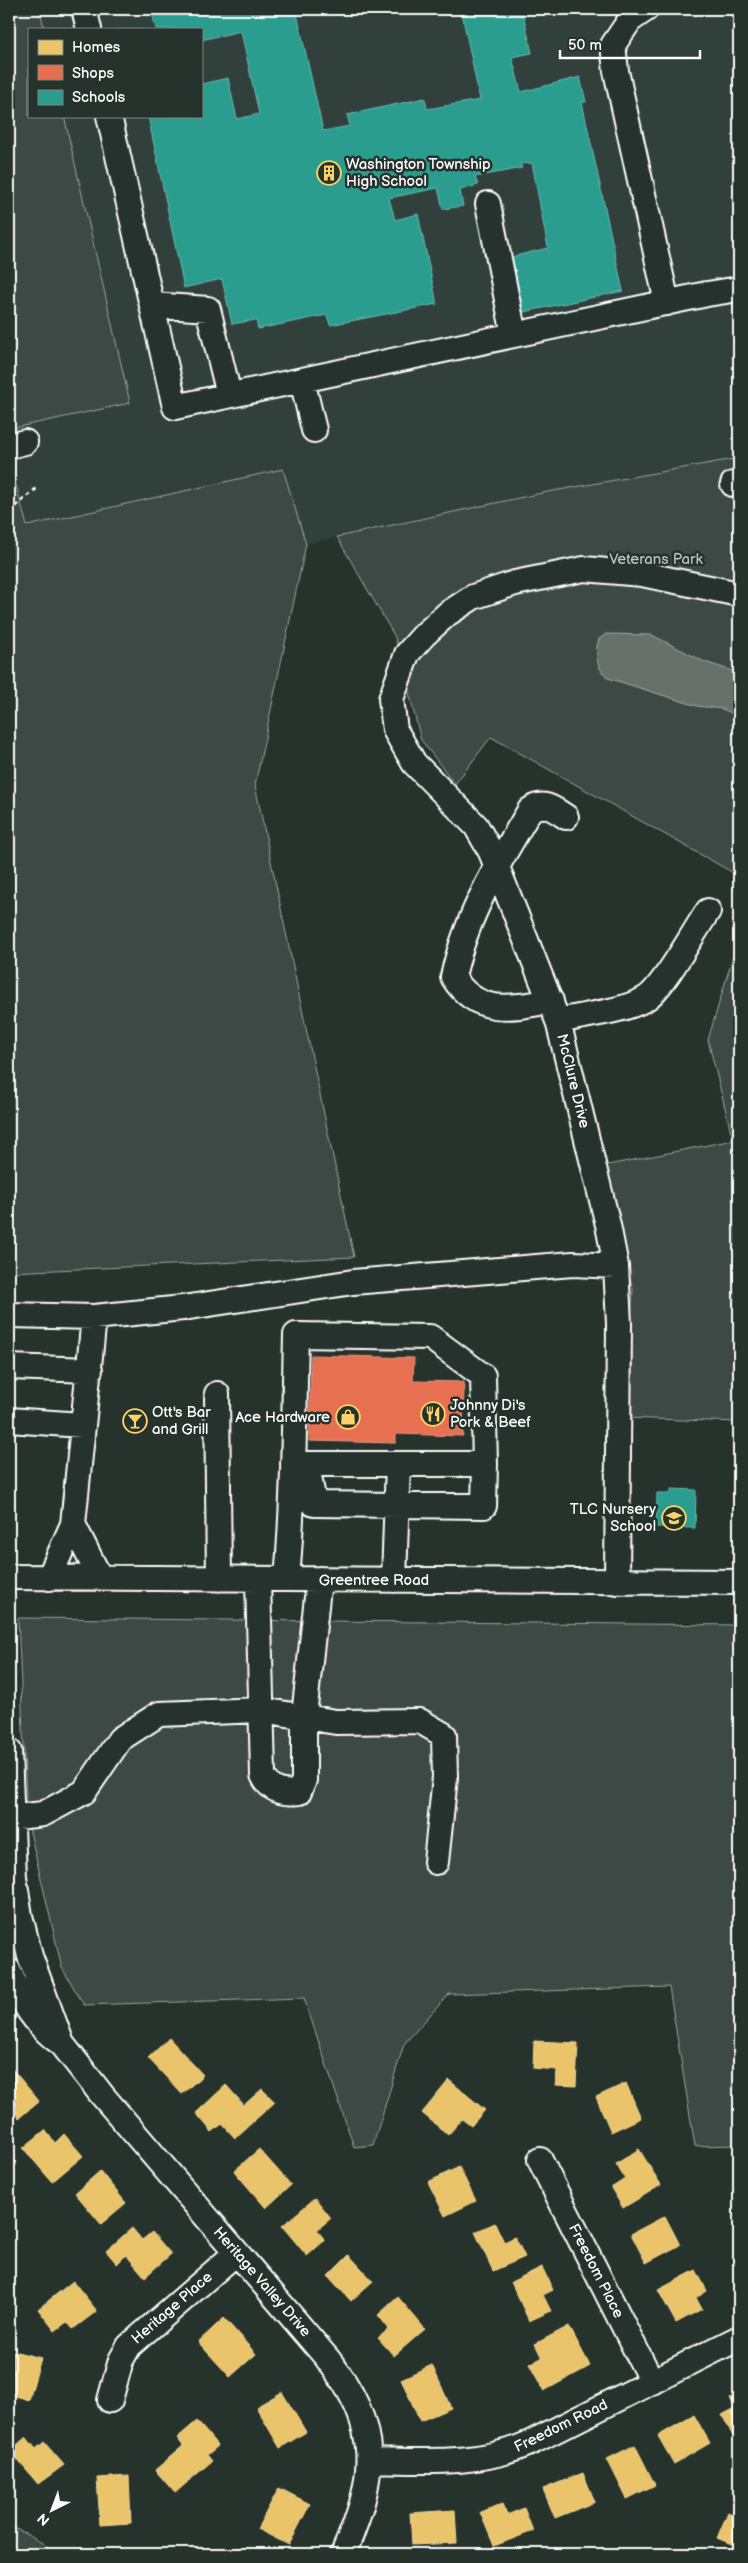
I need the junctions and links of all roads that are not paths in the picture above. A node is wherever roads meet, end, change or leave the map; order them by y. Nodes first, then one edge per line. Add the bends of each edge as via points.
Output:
1 (84, 9) edge
2 (646, 9) edge
3 (89, 28) edge
4 (109, 118) edge
5 (488, 204) dead end
6 (728, 291) edge
7 (667, 303) junction
8 (152, 305) junction
9 (514, 335) junction
10 (302, 380) junction
11 (229, 396) junction
12 (314, 430) dead end
13 (739, 594) edge
14 (566, 817) dead end
15 (497, 865) junction
16 (708, 911) dead end
17 (554, 1011) junction
18 (616, 1266) junction
19 (9, 1315) edge
20 (94, 1317) junction
21 (9, 1367) edge
22 (90, 1370) junction
23 (217, 1394) dead end
24 (9, 1420) edge
25 (82, 1426) junction
26 (300, 1464) junction
27 (398, 1464) junction
28 (485, 1464) junction
29 (398, 1505) junction
30 (73, 1524) junction
31 (9, 1577) edge
32 (49, 1578) junction
33 (100, 1578) junction
34 (218, 1579) junction
35 (258, 1579) junction
36 (287, 1579) junction
37 (319, 1579) junction
38 (394, 1580) junction
39 (616, 1582) junction
40 (739, 1582) edge
41 (262, 1710) junction
42 (304, 1716) junction
43 (9, 1751) edge
44 (10, 1818) edge
45 (436, 1862) dead end
46 (9, 1971) edge
47 (62, 2044) junction
48 (540, 2160) dead end
49 (236, 2253) junction
50 (739, 2338) edge
51 (652, 2382) junction
52 (110, 2400) dead end
53 (370, 2460) junction
54 (343, 2554) edge

1 - 3 street
2 - 7 street via 630,20 613,45
4 - 8 street
5 - 9 street
6 - 7 street
7 - 9 street
8 - 11 street via 208,309
8 - 11 street via 174,407
9 - 10 street
10 - 11 street
10 - 12 street
13 - 15 street, McClure Drive via 642,574 584,569 515,583 473,597 447,614 406,654 391,699 395,730 414,763 476,826
14 - 15 street via 547,805 537,805 530,810
15 - 17 street, McClure Drive
15 - 17 street via 459,948 453,977 462,992 482,1003
16 - 17 street via 659,986 646,998 632,1005
17 - 18 street, McClure Drive
18 - 20 street via 573,1264 353,1282 183,1308
18 - 39 street, McClure Drive via 619,1324
19 - 20 street
20 - 22 street
21 - 22 street
22 - 25 street
23 - 34 street
24 - 25 street
25 - 30 street
26 - 27 street
26 - 28 street via 296,1335 430,1337 483,1376
26 - 29 street via 314,1504
26 - 36 street
27 - 28 street
27 - 29 street
28 - 29 street via 484,1506
29 - 38 street
30 - 32 street
30 - 33 street
31 - 32 street, Greentree Road
32 - 33 street, Greentree Road
33 - 34 street, Greentree Road
34 - 35 street, Greentree Road
35 - 36 street, Greentree Road
35 - 41 street
36 - 37 street, Greentree Road
37 - 38 street, Greentree Road
37 - 42 street
38 - 39 street, Greentree Road
39 - 40 street, Greentree Road
41 - 42 street
41 - 42 street via 263,1775 274,1790 285,1794 298,1792 304,1780
41 - 44 street via 158,1714 120,1739 84,1792 43,1814
42 - 45 street via 336,1722 420,1721 444,1735 445,1778
43 - 44 street, Heritage Valley Drive
44 - 47 street, Heritage Valley Drive via 16,1897 24,1936
46 - 47 street, Heritage Valley Drive via 40,2026
47 - 49 street, Heritage Valley Drive
48 - 51 street, Freedom Place
49 - 52 street, Heritage Place via 129,2346 121,2360
49 - 53 street, Heritage Valley Drive via 342,2377 361,2416
50 - 51 street, Freedom Road
51 - 53 street, Freedom Road via 530,2443 501,2454 459,2461
53 - 54 street, Heritage Valley Drive via 368,2486

